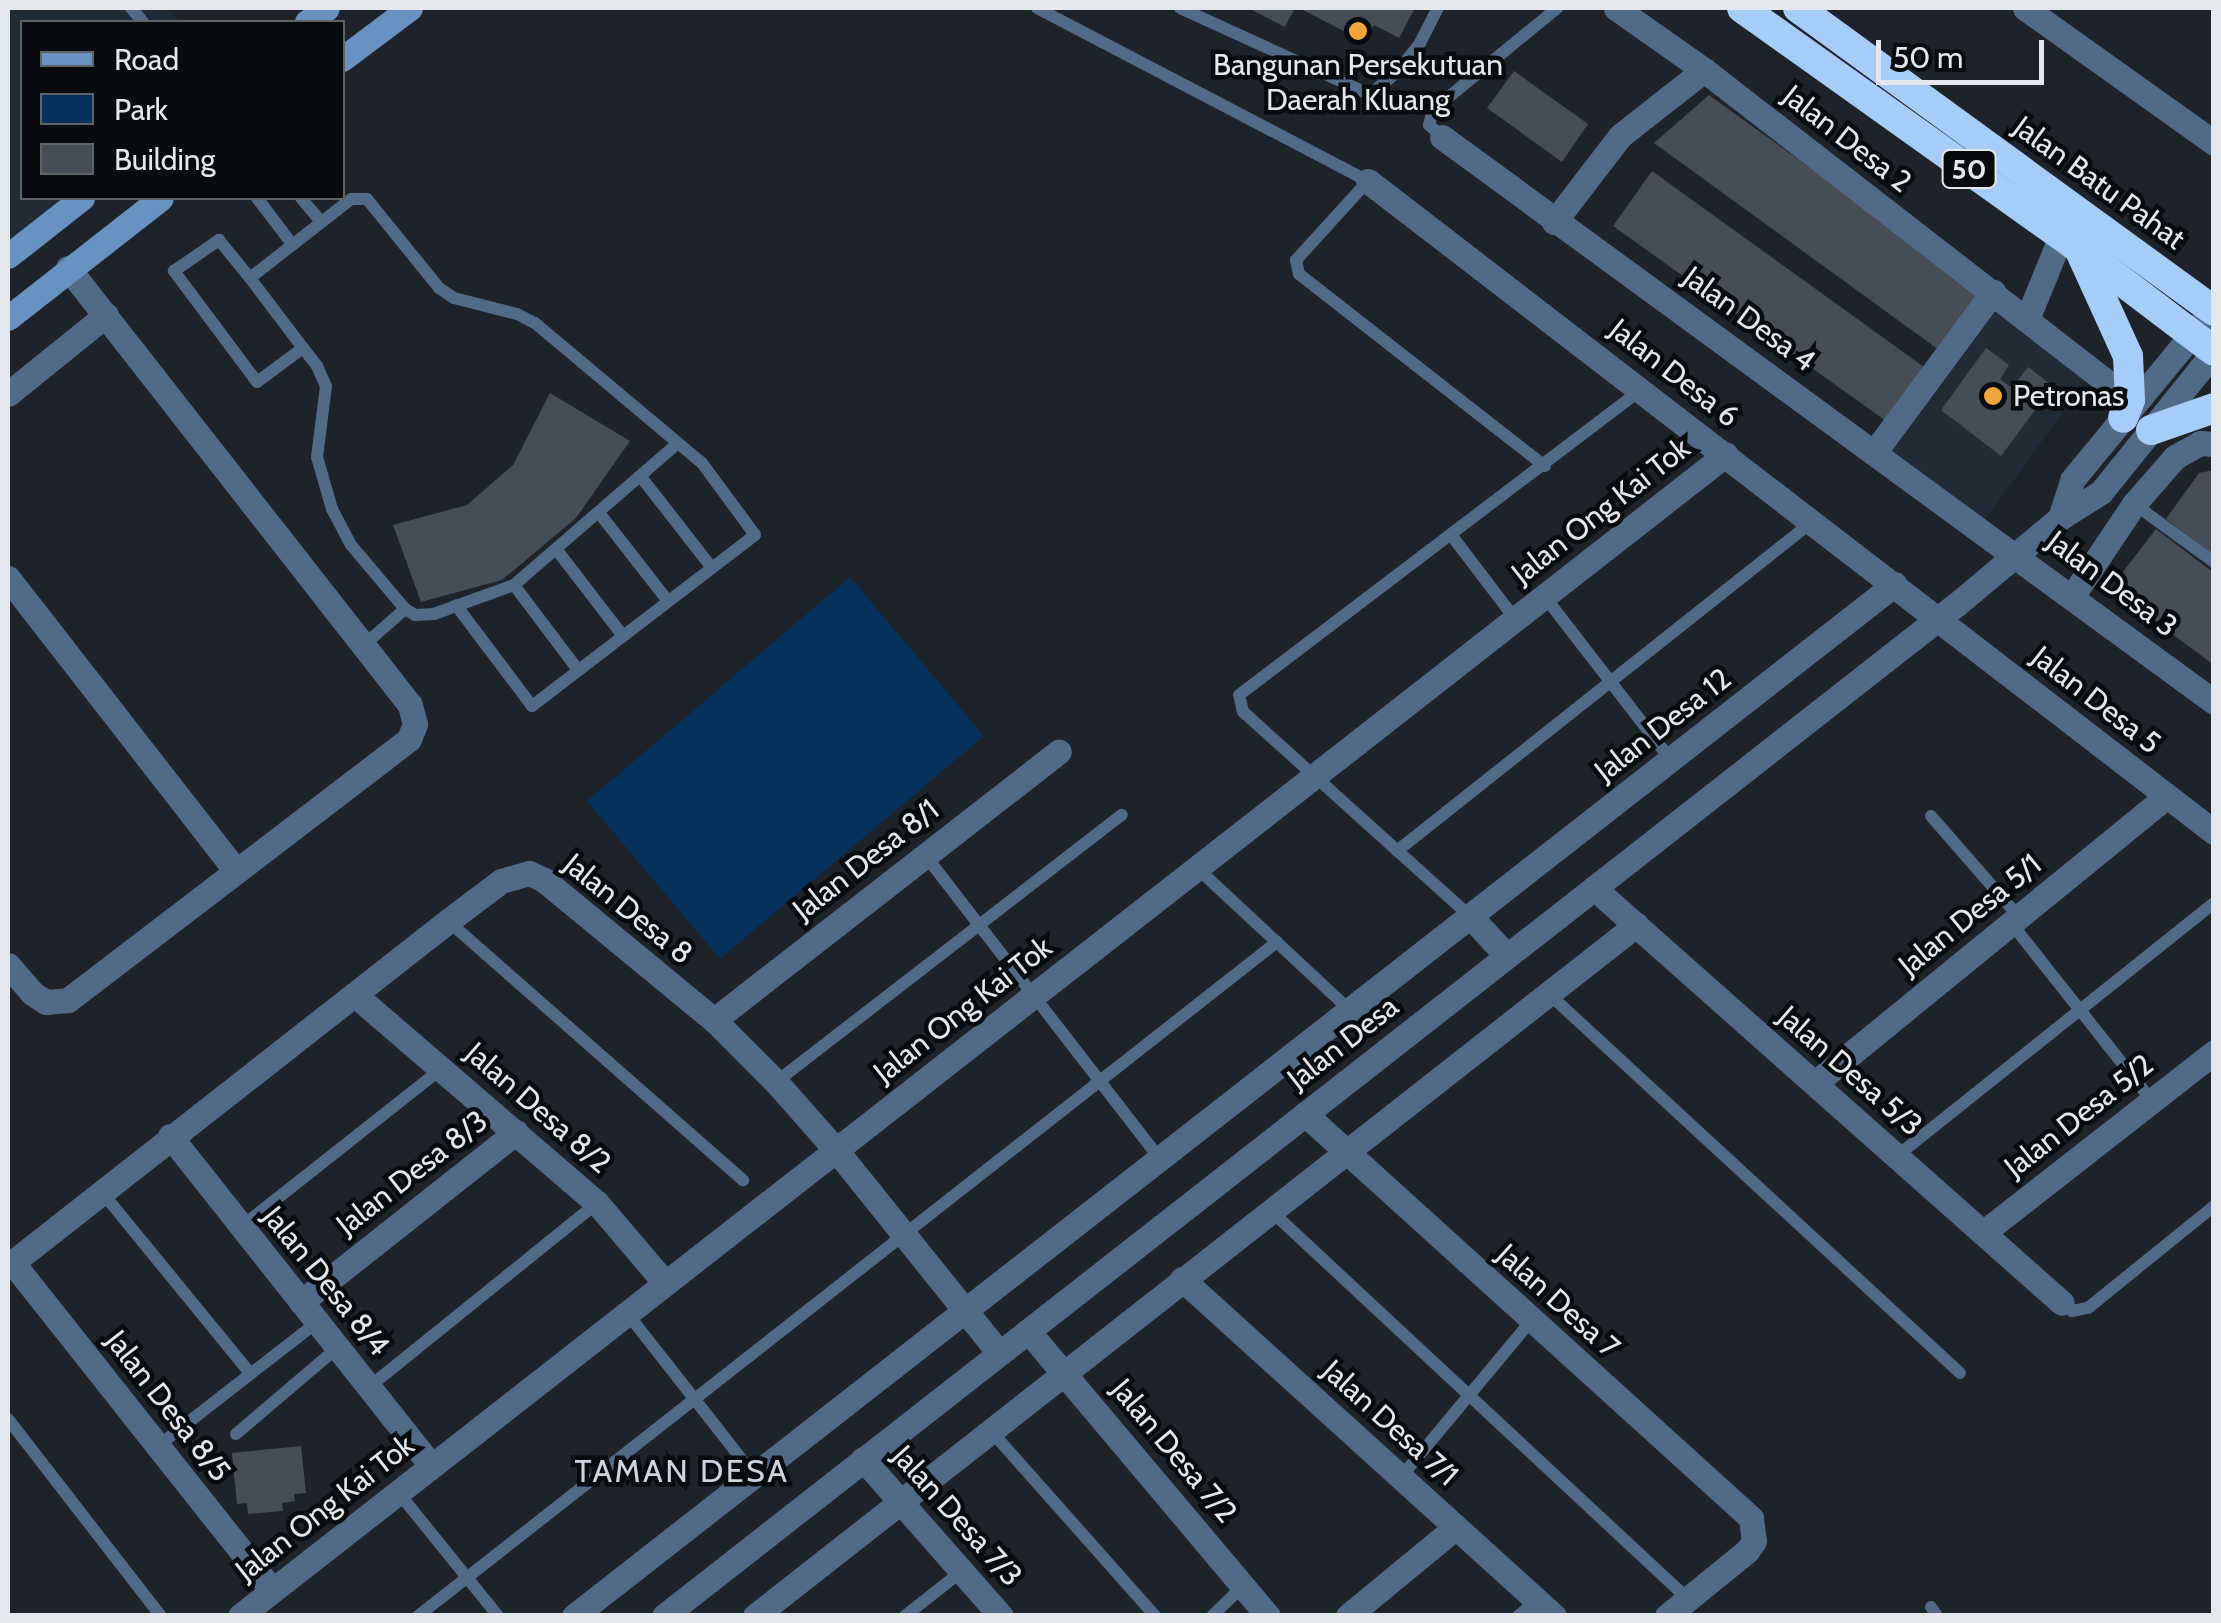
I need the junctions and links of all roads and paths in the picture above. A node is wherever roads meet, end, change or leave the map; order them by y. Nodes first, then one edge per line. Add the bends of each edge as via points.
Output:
1 (410, 8) edge
2 (1037, 8) edge
3 (1180, 8) edge
4 (1438, 8) edge
5 (1557, 8) edge
6 (1616, 8) edge
7 (1742, 8) edge
8 (1798, 8) edge
9 (2025, 8) edge
10 (345, 57) edge
11 (1704, 70) junction
12 (1442, 137) joint
13 (2214, 143) edge
14 (1368, 180) junction
15 (79, 200) edge
16 (157, 200) edge
17 (258, 200) edge
18 (304, 200) edge
19 (320, 222) junction
20 (1554, 222) junction
21 (2069, 241) junction
22 (292, 244) junction
23 (8, 256) edge
24 (68, 268) junction
25 (250, 278) junction
26 (1993, 292) junction
27 (2213, 310) edge
28 (106, 315) junction
29 (8, 318) edge
30 (2028, 319) junction
31 (2203, 343) edge
32 (303, 348) junction
33 (1642, 390) junction
34 (8, 394) edge
35 (2214, 408) edge
36 (2135, 416) junction
37 (678, 443) junction
38 (2214, 444) edge
39 (1876, 450) junction
40 (1726, 454) junction
41 (1545, 466) junction
42 (641, 477) junction
43 (2134, 504) junction
44 (600, 514) junction
45 (1813, 521) junction
46 (1452, 536) junction
47 (556, 550) junction
48 (2012, 560) junction
49 (2214, 562) edge
50 (712, 568) junction
51 (8, 578) edge
52 (1895, 584) junction
53 (514, 585) junction
54 (2073, 595) junction
55 (1545, 598) junction
56 (668, 601) junction
57 (456, 605) junction
58 (405, 610) junction
59 (1948, 611) junction
60 (1516, 620) junction
61 (623, 636) junction
62 (364, 645) junction
63 (578, 670) junction
64 (1611, 682) junction
65 (2214, 702) edge
66 (1059, 751) dead end
67 (1671, 760) junction
68 (1316, 776) junction
69 (2166, 797) junction
70 (1122, 815) dead end
71 (1931, 816) dead end
72 (2214, 832) edge
73 (1397, 850) junction
74 (924, 855) junction
75 (1197, 868) junction
76 (236, 871) junction
77 (1594, 888) junction
78 (2214, 903) edge
79 (1470, 917) junction
80 (448, 920) junction
81 (2015, 920) junction
82 (1636, 926) junction
83 (980, 927) junction
84 (1277, 942) junction
85 (1507, 956) junction
86 (8, 965) edge
87 (1548, 994) junction
88 (356, 995) junction
89 (1032, 997) junction
90 (1350, 1010) junction
91 (2080, 1010) junction
92 (714, 1020) junction
93 (2214, 1052) edge
94 (442, 1068) junction
95 (776, 1082) junction
96 (1099, 1082) junction
97 (1814, 1083) junction
98 (2152, 1100) junction
99 (1304, 1114) junction
100 (516, 1132) junction
101 (170, 1136) junction
102 (836, 1150) junction
103 (1347, 1152) junction
104 (1897, 1156) junction
105 (1159, 1158) junction
106 (743, 1180) dead end
107 (101, 1191) junction
108 (596, 1202) junction
109 (2214, 1206) edge
110 (1270, 1210) junction
111 (241, 1227) junction
112 (1984, 1232) junction
113 (904, 1235) junction
114 (10, 1264) edge
115 (1182, 1279) junction
116 (666, 1283) junction
117 (300, 1302) junction
118 (2062, 1303) joint
119 (964, 1310) junction
120 (627, 1313) junction
121 (1532, 1320) junction
122 (317, 1322) junction
123 (1028, 1331) junction
124 (338, 1348) junction
125 (999, 1353) junction
126 (1063, 1371) junction
127 (1960, 1372) dead end
128 (250, 1373) junction
129 (369, 1387) junction
130 (694, 1398) junction
131 (1468, 1398) junction
132 (8, 1418) edge
133 (991, 1430) junction
134 (236, 1434) dead end
135 (158, 1446) junction
136 (863, 1460) junction
137 (432, 1466) junction
138 (754, 1474) junction
139 (1401, 1478) junction
140 (398, 1492) junction
141 (901, 1502) junction
142 (1456, 1527) junction
143 (962, 1571) junction
144 (467, 1578) junction
145 (1244, 1585) junction
146 (272, 1590) junction
147 (1688, 1598) junction
148 (1536, 1610) edge
149 (162, 1616) edge
150 (240, 1616) edge
151 (418, 1616) edge
152 (498, 1616) edge
153 (574, 1616) edge
154 (664, 1616) edge
155 (755, 1616) edge
156 (905, 1616) edge
157 (1001, 1616) edge
158 (1155, 1616) edge
159 (1212, 1616) edge
160 (1268, 1616) edge
161 (1348, 1616) edge
162 (1667, 1616) edge

1 - 10 street
2 - 14 lane
3 - 4 lane via 1364,92 1396,73
5 - 12 lane via 1433,110 1429,125
6 - 11 street, Jalan Desa 2
7 - 21 highway, 50
8 - 27 highway, Jalan Batu Pahat / 50
9 - 13 street
11 - 20 street via 1620,136
11 - 26 street, Jalan Desa 2
12 - 20 street, Jalan Desa 4
14 - 33 street, Jalan Desa 6
14 - 41 lane via 1296,260 1299,274
15 - 23 street
16 - 24 street
17 - 22 lane
18 - 19 lane
19 - 22 lane
19 - 37 lane via 351,200 367,200 439,288 535,324
20 - 39 street, Jalan Desa 4
21 - 30 street
21 - 31 highway, 50
21 - 36 highway via 2120,332
22 - 25 lane
24 - 28 street
24 - 29 street
25 - 32 lane
25 - 32 lane via 218,240 174,272 257,382
26 - 30 street, Jalan Desa 2
26 - 39 street
27 - 31 street, Jalan Desa
28 - 34 street
28 - 62 street
30 - 36 street, Jalan Desa 2
31 - 36 street, Jalan Desa
32 - 58 lane via 326,386 317,457 332,509 351,545
33 - 40 street, Jalan Desa 6
33 - 41 lane
35 - 36 highway
36 - 48 street, Jalan Desa via 2101,492
37 - 42 lane
37 - 50 lane via 702,463 755,534
38 - 43 street via 2174,456
39 - 48 street, Jalan Desa 4
40 - 45 street, Jalan Desa 6
40 - 55 street, Jalan Ong Kai Tok
41 - 46 lane
42 - 44 lane
42 - 50 lane
43 - 49 lane
43 - 54 street
44 - 47 lane
44 - 56 lane
45 - 52 street, Jalan Desa 6
45 - 64 lane
46 - 60 lane
46 - 68 lane via 1239,694 1242,712
47 - 53 lane
47 - 61 lane
48 - 54 street, Jalan Desa 3
48 - 59 street, Jalan Desa
50 - 56 lane
51 - 76 street
52 - 59 street, Jalan Desa 6
52 - 67 street, Jalan Desa 12
53 - 57 lane
53 - 63 lane
54 - 65 street, Jalan Desa 3
55 - 60 street, Jalan Ong Kai Tok
55 - 64 lane
56 - 61 lane
57 - 58 lane via 434,614
57 - 63 lane via 532,706
58 - 62 lane
59 - 69 street, Jalan Desa 5
59 - 77 street, Jalan Desa
60 - 68 street, Jalan Ong Kai Tok
61 - 63 lane
62 - 76 street via 410,705 415,724 409,738
64 - 67 lane
64 - 73 lane
66 - 74 street, Jalan Desa 8/1
67 - 79 street, Jalan Desa 12
68 - 73 lane
68 - 75 street, Jalan Ong Kai Tok
69 - 72 street, Jalan Desa 5
69 - 81 street, Jalan Desa 5/1
70 - 83 lane
71 - 81 lane
73 - 79 lane
74 - 83 lane
74 - 92 street, Jalan Desa 8/1
75 - 84 lane
75 - 89 street, Jalan Ong Kai Tok
76 - 86 street via 68,1000 46,1002
77 - 82 street, Jalan Desa 5/3
77 - 85 street, Jalan Desa
78 - 91 lane
79 - 85 street
79 - 90 street, Jalan Desa
80 - 88 street, Jalan Desa 8
80 - 92 street, Jalan Desa 8 via 501,881 529,873
80 - 106 lane
81 - 91 lane
81 - 97 street, Jalan Desa 5/1
82 - 87 street
82 - 97 street, Jalan Desa 5/3
83 - 89 lane
83 - 95 lane
84 - 90 lane
84 - 96 lane
85 - 99 street, Jalan Desa
87 - 103 street
87 - 127 lane
88 - 94 street, Jalan Desa 8/2
88 - 101 street, Jalan Desa 8
89 - 96 lane
89 - 102 street, Jalan Ong Kai Tok
90 - 105 street, Jalan Desa
91 - 98 lane
91 - 104 lane
92 - 95 street, Jalan Desa 8
93 - 98 street, Jalan Desa 5/2
94 - 100 street, Jalan Desa 8/2
94 - 111 lane
95 - 102 street, Jalan Desa 8
96 - 105 lane
96 - 113 lane
97 - 104 street, Jalan Desa 5/3
98 - 112 street, Jalan Desa 5/2
99 - 103 street, Jalan Desa 7
99 - 123 street, Jalan Desa
100 - 108 street, Jalan Desa 8/2
100 - 117 street, Jalan Desa 8/3
101 - 107 street, Jalan Desa 8
101 - 111 street, Jalan Desa 8/4
102 - 113 street, Jalan Desa 8
102 - 116 street, Jalan Ong Kai Tok
103 - 110 street
103 - 121 street, Jalan Desa 7
104 - 112 street, Jalan Desa 5/3
105 - 119 street, Jalan Desa
107 - 114 street, Jalan Desa 8
107 - 128 lane
108 - 116 street, Jalan Desa 8/2
108 - 129 lane
109 - 118 lane via 2088,1308 2072,1311
110 - 115 street
110 - 131 lane
111 - 117 street, Jalan Desa 8/4
112 - 118 street, Jalan Desa 5/3
113 - 119 street, Jalan Desa 8
113 - 130 lane
114 - 135 street, Jalan Desa 8/5
115 - 126 street
115 - 139 street, Jalan Desa 7/1
116 - 120 street, Jalan Ong Kai Tok
117 - 122 street, Jalan Desa 8/4
119 - 125 street, Jalan Desa 8
119 - 138 street, Jalan Desa
120 - 130 lane
120 - 137 street, Jalan Ong Kai Tok
121 - 131 lane
121 - 147 street, Jalan Desa 7 via 1751,1518 1754,1541
122 - 124 street, Jalan Desa 8/4
122 - 128 lane
123 - 125 street, Jalan Desa
123 - 126 street, Jalan Desa 7/2
124 - 129 street, Jalan Desa 8/4
124 - 134 lane
125 - 136 street, Jalan Desa
126 - 133 street
126 - 145 street, Jalan Desa 7/2
128 - 135 lane
129 - 137 street, Jalan Desa 8/4
130 - 138 lane
130 - 144 lane
131 - 139 lane
131 - 147 lane
132 - 149 lane
133 - 141 street
133 - 158 lane
135 - 146 street, Jalan Desa 8/5
136 - 141 street, Jalan Desa 7/3
136 - 154 street, Jalan Desa
137 - 140 street, Jalan Ong Kai Tok
138 - 153 street, Jalan Desa
139 - 142 street, Jalan Desa 7/1
140 - 144 lane
140 - 146 street, Jalan Ong Kai Tok
141 - 143 street, Jalan Desa 7/3
141 - 155 street
142 - 148 street, Jalan Desa 7/1
142 - 161 street
143 - 156 lane
143 - 157 street, Jalan Desa 7/3
144 - 151 lane
144 - 152 lane
145 - 159 lane
145 - 160 street, Jalan Desa 7/2
146 - 150 street, Jalan Ong Kai Tok
147 - 162 street

